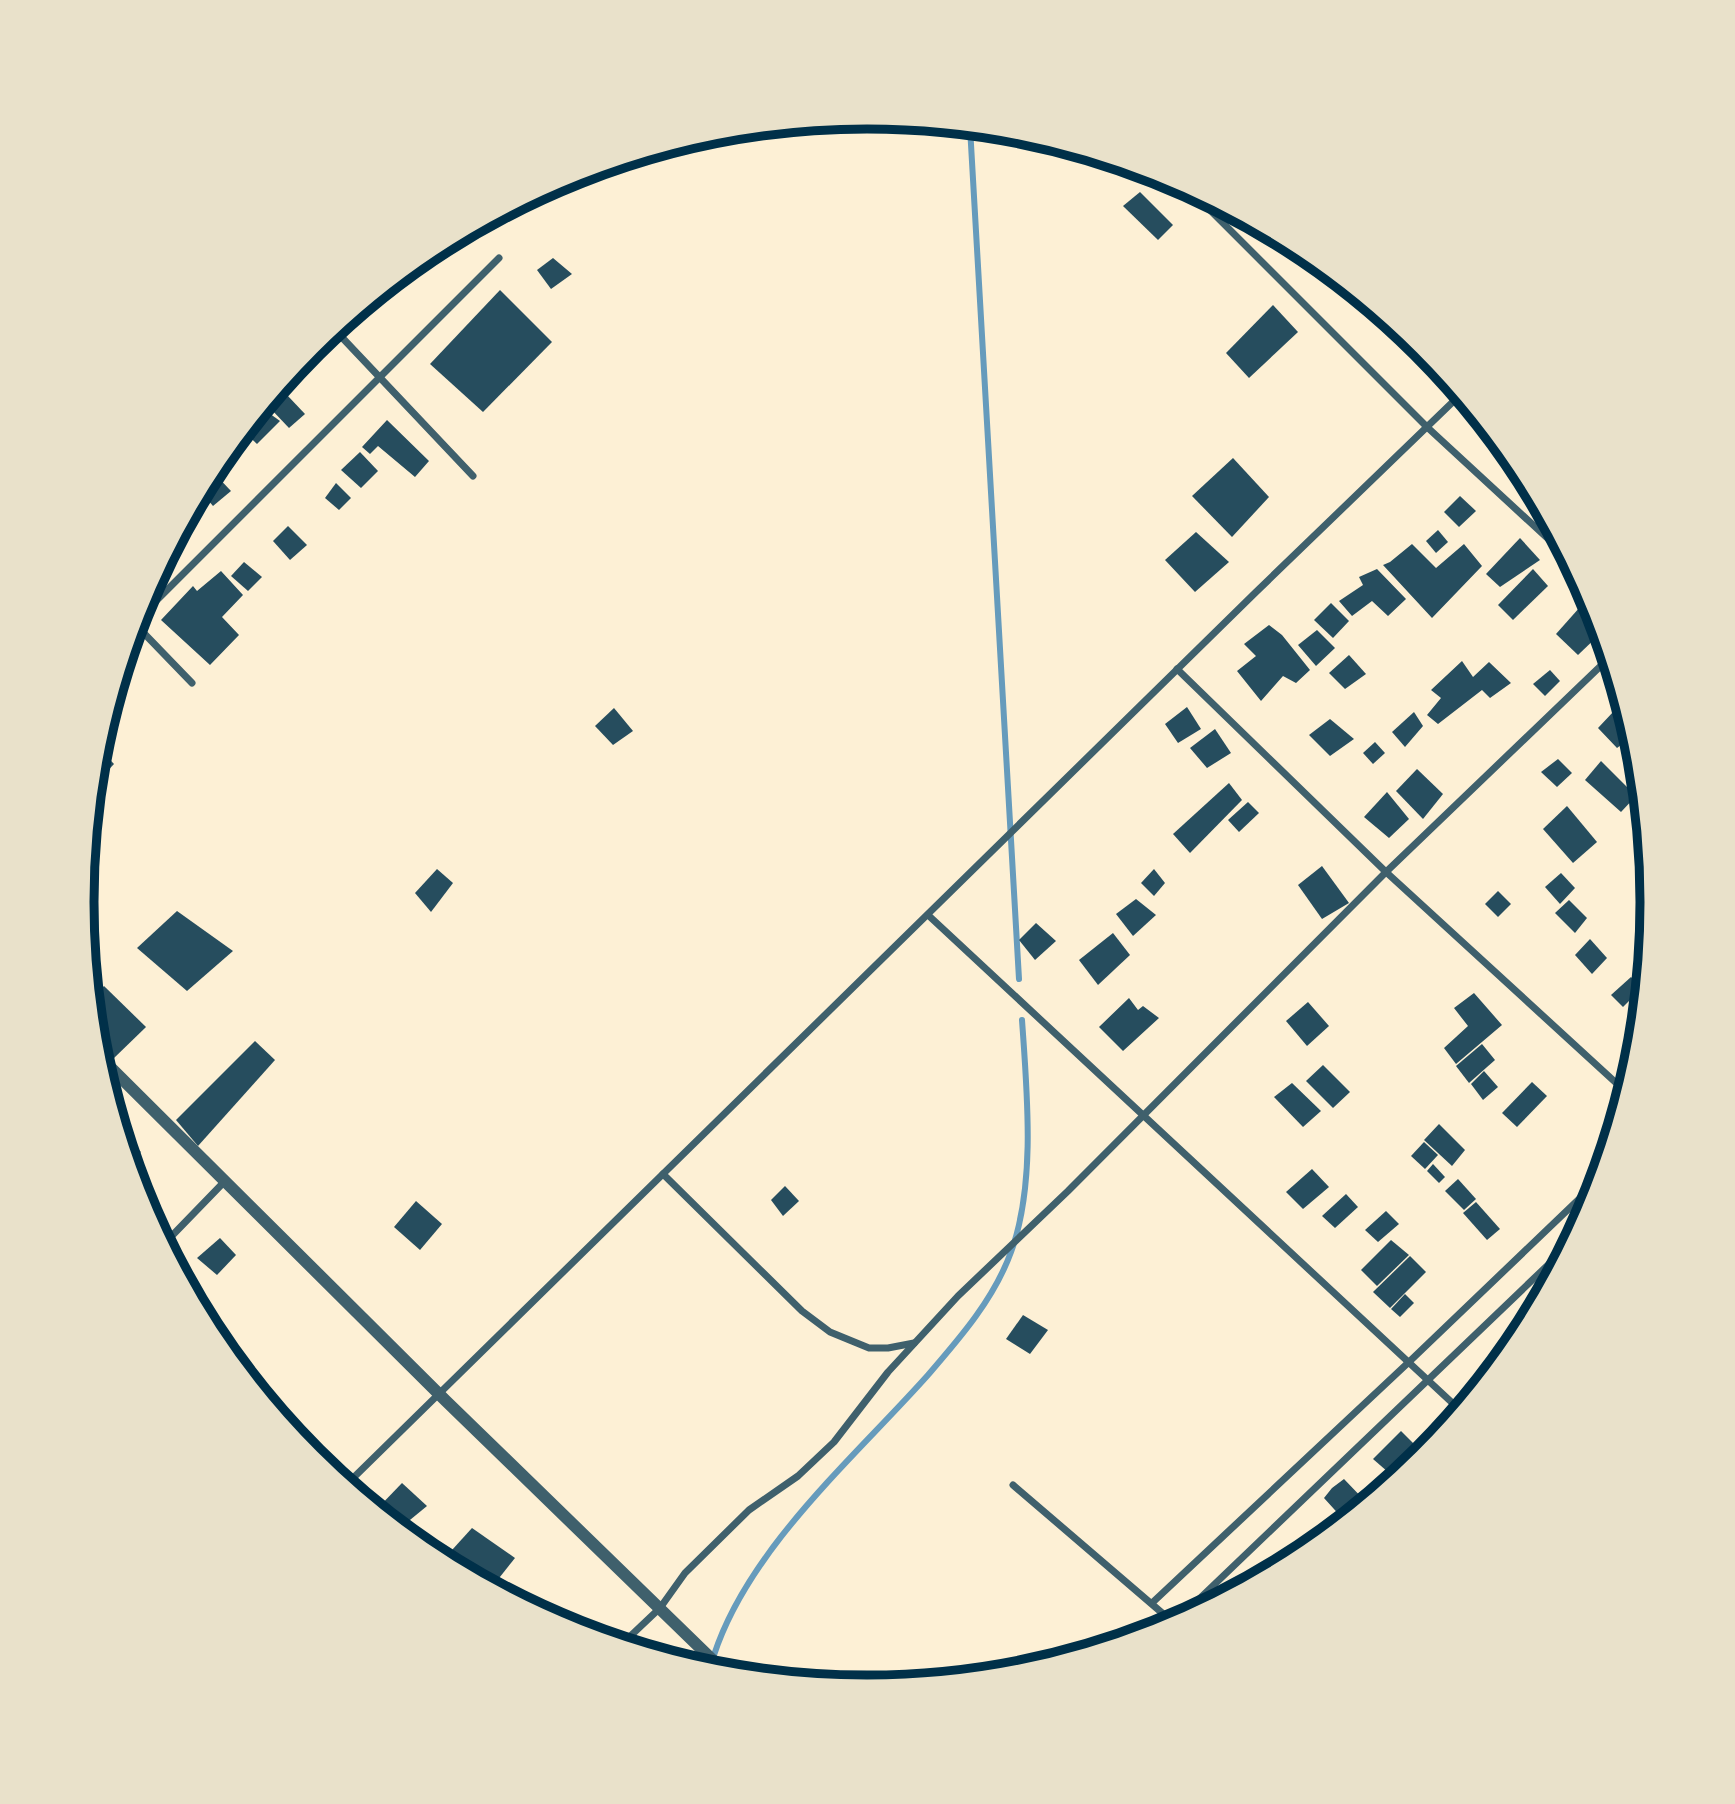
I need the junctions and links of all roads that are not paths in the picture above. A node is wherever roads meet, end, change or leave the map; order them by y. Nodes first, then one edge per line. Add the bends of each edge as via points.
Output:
1 (1209, 209) edge
2 (499, 258) dead end
3 (341, 337) edge
4 (380, 379) junction
5 (1455, 400) edge
6 (1427, 427) junction
7 (473, 476) dead end
8 (1551, 542) edge
9 (154, 604) edge
10 (144, 631) edge
11 (1602, 664) edge
12 (1177, 669) junction
13 (192, 683) dead end
14 (1386, 872) junction
15 (928, 915) junction
16 (113, 1070) edge
17 (1618, 1086) edge
18 (1143, 1115) junction
19 (663, 1174) junction
20 (225, 1181) junction
21 (1583, 1195) edge
22 (171, 1237) edge
23 (1552, 1261) edge
24 (914, 1343) junction
25 (1410, 1362) junction
26 (1429, 1379) junction
27 (439, 1393) junction
28 (1455, 1404) edge
29 (353, 1478) edge
30 (1013, 1485) dead end
31 (1200, 1599) edge
32 (1152, 1602) junction
33 (660, 1608) junction
34 (1165, 1615) edge
35 (629, 1637) edge
36 (712, 1659) edge

1 - 6 street
2 - 4 street
3 - 4 street
4 - 7 street
4 - 9 street
5 - 6 street
6 - 8 street
6 - 12 street
10 - 13 street
11 - 14 street
12 - 14 street
12 - 15 street
14 - 17 street
14 - 18 street
15 - 18 street
15 - 19 street
16 - 20 street
18 - 24 street
18 - 25 street
19 - 24 street via 802,1311 830,1332 869,1348
19 - 27 street
20 - 22 street
20 - 27 street
21 - 25 street
23 - 26 street
24 - 33 street via 834,1442 798,1476 749,1510 685,1573
25 - 26 street
25 - 32 street
26 - 28 street
26 - 31 street
27 - 29 street
27 - 33 street
30 - 32 street
32 - 34 street
33 - 35 street
33 - 36 street

